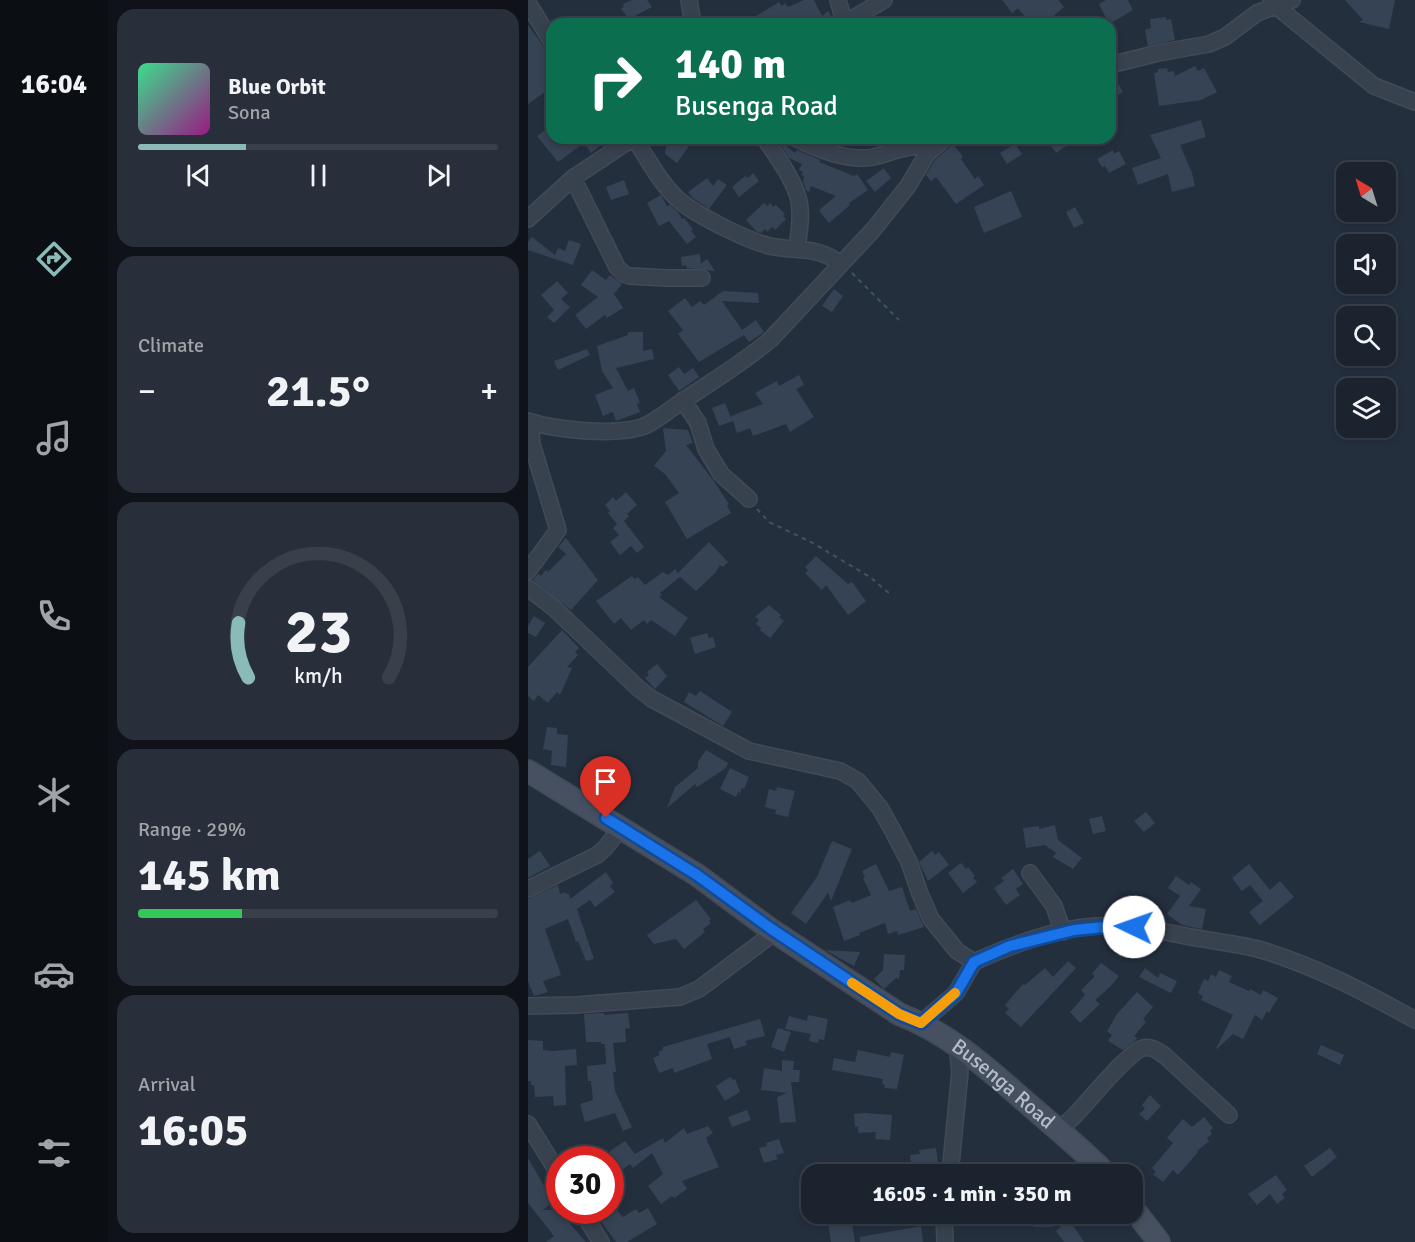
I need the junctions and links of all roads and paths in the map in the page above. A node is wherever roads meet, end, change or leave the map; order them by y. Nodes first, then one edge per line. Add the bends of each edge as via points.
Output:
1 (689, 0) edge
2 (838, 0) edge
3 (884, 0) edge
4 (1292, 0) edge
5 (528, 3) edge
6 (1272, 3) edge
7 (692, 18) edge
8 (846, 18) edge
9 (854, 18) edge
10 (546, 32) edge
11 (1116, 63) edge
12 (1415, 102) edge
13 (621, 144) edge
14 (632, 144) edge
15 (768, 144) edge
16 (808, 144) edge
17 (925, 144) edge
18 (938, 144) edge
19 (573, 178) junction
20 (528, 219) edge
21 (797, 248) junction
22 (841, 263) junction
23 (702, 278) dead end
24 (899, 320) dead end
25 (683, 400) junction
26 (529, 421) edge
27 (749, 499) joint
28 (528, 572) edge
29 (528, 588) edge
30 (890, 594) dead end
31 (528, 771) edge
32 (621, 828) junction
33 (1030, 873) dead end
34 (528, 889) edge
35 (775, 932) junction
36 (1063, 932) junction
37 (974, 962) junction
38 (528, 1006) edge
39 (1415, 1020) edge
40 (921, 1023) junction
41 (957, 1045) junction
42 (1229, 1115) dead end
43 (529, 1122) edge
44 (1059, 1130) junction
45 (546, 1152) edge
46 (951, 1164) edge
47 (1095, 1164) edge
48 (1143, 1221) edge
49 (589, 1224) edge
50 (944, 1224) edge
51 (601, 1242) edge
52 (945, 1242) edge
53 (1159, 1242) edge

1 - 7 street
2 - 8 street
3 - 9 street
4 - 6 street
5 - 10 street
6 - 11 street via 1209,44
6 - 12 street via 1374,86
13 - 19 street
14 - 21 street via 680,201 755,241
15 - 21 street via 799,201
16 - 17 street via 850,157 872,157
18 - 22 street via 873,230
19 - 20 street
19 - 23 street via 624,274
21 - 22 street via 824,253
22 - 24 path
22 - 25 street via 762,346
25 - 26 street via 644,426 620,431 570,429
25 - 27 street via 721,474
26 - 28 street via 532,444 558,530
27 - 30 path via 769,522 870,577
29 - 37 street via 652,699 749,751 840,771 858,781 880,808 898,841 932,919 957,951
31 - 32 street, Busenga Road
32 - 34 street via 597,855
32 - 35 street, Busenga Road via 697,875
33 - 36 street via 1054,906
35 - 38 street via 699,989 680,997
35 - 40 street, Busenga Road via 899,1014
36 - 37 street via 1010,946
36 - 39 street via 1094,926 1155,929 1257,949 1353,986
37 - 40 street via 956,993
40 - 41 street, Busenga Road
41 - 44 street, Busenga Road
41 - 46 street via 960,1072
42 - 44 street via 1164,1055 1141,1048
43 - 45 street
44 - 47 street, Busenga Road
48 - 53 street
49 - 51 street
50 - 52 street

